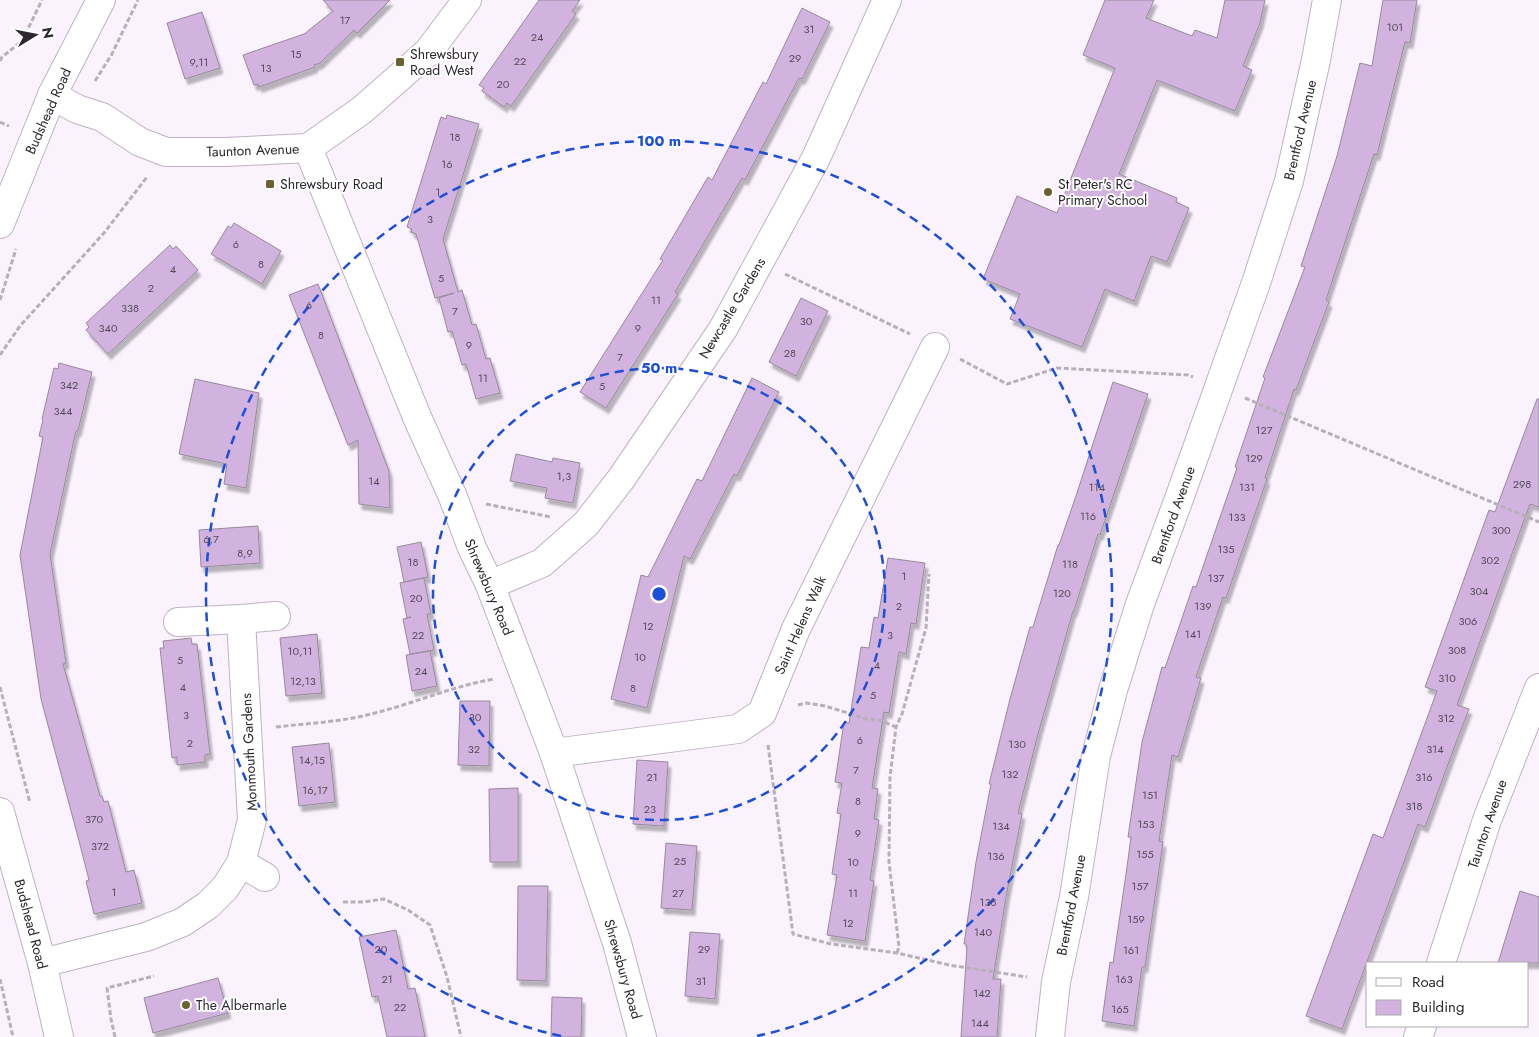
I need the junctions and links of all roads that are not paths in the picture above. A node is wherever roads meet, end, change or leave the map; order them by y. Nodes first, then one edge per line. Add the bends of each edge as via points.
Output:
1 (101, 0) edge
2 (467, 0) edge
3 (887, 0) edge
4 (1327, 0) edge
5 (52, 94) junction
6 (308, 148) junction
7 (9, 233) edge
8 (935, 346) road end
9 (490, 584) junction
10 (276, 616) dead end
11 (241, 619) junction
12 (178, 622) dead end
13 (1539, 688) edge
14 (554, 753) junction
15 (0, 812) edge
16 (241, 863) junction
17 (265, 877) dead end
18 (1441, 962) edge
19 (42, 963) junction
20 (59, 1037) edge
21 (642, 1037) edge
22 (1050, 1037) edge

1 - 5 street, Budshead Road
2 - 6 street, Taunton Avenue via 428,52 362,110
3 - 9 street, Newcastle Gardens via 816,158 723,329 621,479 586,524 542,563
4 - 22 street, Brentford Avenue via 1288,181 1256,283 1140,604 1113,690 1096,756 1074,897 1056,982
5 - 6 street, Taunton Avenue via 78,109 102,117 140,142 166,152
5 - 7 street, Budshead Road
6 - 9 street, Shrewsbury Road via 417,417
8 - 14 street, Saint Helens Walk via 796,629 762,713 738,729
9 - 14 street, Shrewsbury Road
10 - 11 street
11 - 12 street
11 - 16 street, Monmouth Gardens via 252,820
13 - 18 street, Taunton Avenue via 1487,820
14 - 21 street, Shrewsbury Road via 617,943
15 - 19 street, Budshead Road
16 - 17 street
16 - 19 street, Monmouth Gardens via 225,888 208,905 183,922 146,937
19 - 20 street, Budshead Road

